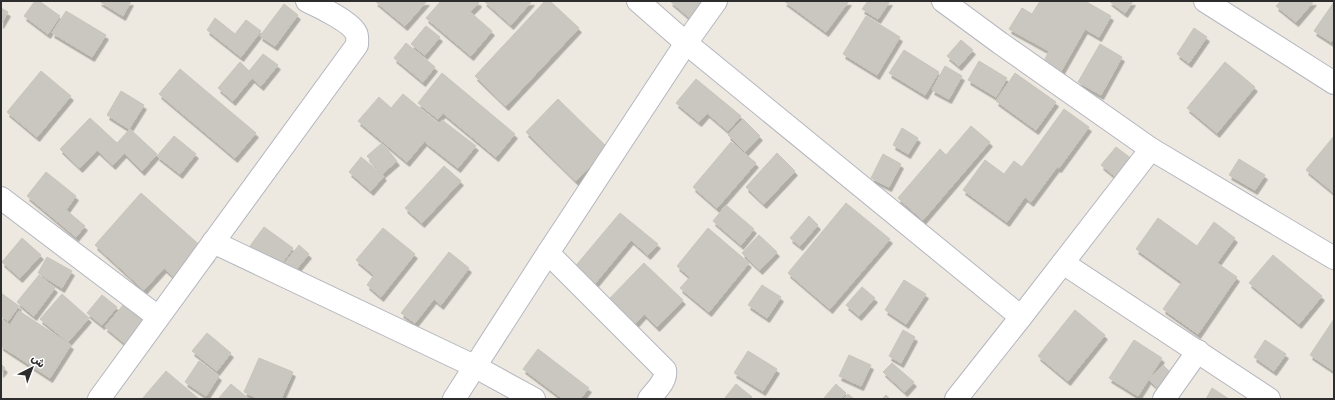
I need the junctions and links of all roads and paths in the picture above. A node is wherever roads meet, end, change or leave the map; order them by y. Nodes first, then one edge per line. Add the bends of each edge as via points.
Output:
1 (638, 1) edge
2 (716, 1) edge
3 (943, 1) edge
4 (1205, 1) edge
5 (319, 4) edge
6 (686, 43) junction
7 (1334, 83) edge
8 (1151, 149) junction
9 (1, 198) edge
10 (213, 242) junction
11 (548, 253) junction
12 (1334, 258) edge
13 (1063, 263) junction
14 (1022, 317) junction
15 (158, 318) junction
16 (1198, 351) junction
17 (474, 366) junction
18 (99, 399) edge
19 (454, 399) edge
20 (534, 399) edge
21 (649, 399) edge
22 (956, 399) edge
23 (1164, 399) edge
24 (1269, 399) edge

1 - 6 street
2 - 6 street
3 - 8 street
4 - 7 street
5 - 10 street via 351,26 357,34 357,46
6 - 11 street
6 - 14 street
8 - 12 street
8 - 13 street
9 - 15 street
10 - 15 street
10 - 17 street
11 - 17 street
11 - 21 street via 665,370 664,380
13 - 14 street
13 - 16 street
14 - 22 street
15 - 18 street
16 - 23 street
16 - 24 street
17 - 19 street
17 - 20 street

